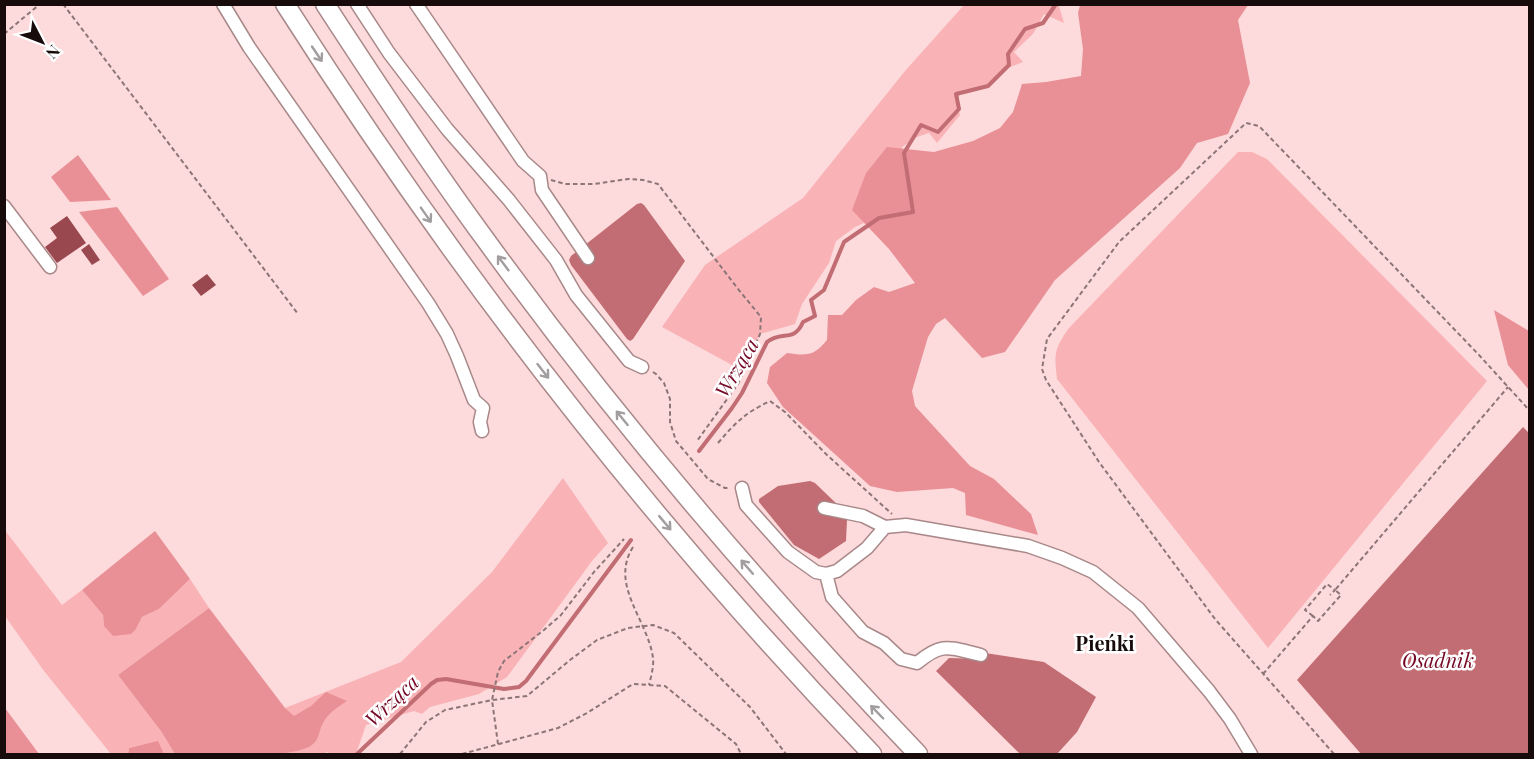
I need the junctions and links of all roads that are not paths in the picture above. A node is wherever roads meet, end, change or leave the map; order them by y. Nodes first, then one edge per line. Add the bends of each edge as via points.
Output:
1 (223, 4) edge
2 (285, 4) edge
3 (325, 4) edge
4 (357, 4) edge
5 (416, 4) edge
6 (4, 206) edge
7 (588, 258) dead end
8 (50, 267) dead end
9 (642, 367) road end
10 (483, 431) dead end
11 (742, 488) road end
12 (824, 508) dead end
13 (885, 527) junction
14 (826, 574) junction
15 (981, 655) dead end
16 (872, 754) edge
17 (918, 754) edge
18 (1251, 754) edge

1 - 10 lane via 428,303 457,356 474,400 483,408
2 -> 16 highway via 428,218 544,373 691,555
17 -> 3 highway via 772,597 605,397 484,238
4 - 9 lane via 447,129 556,260 576,295 629,361
5 - 7 lane via 523,161 540,176 542,190
6 - 8 lane
11 - 14 lane via 746,505 788,552 816,572
12 - 13 lane via 863,516
13 - 14 lane via 867,548
13 - 18 lane via 909,525 1028,546 1093,572 1138,608 1216,700
14 - 15 lane via 832,597 863,632 884,643 901,659 917,663 941,648

